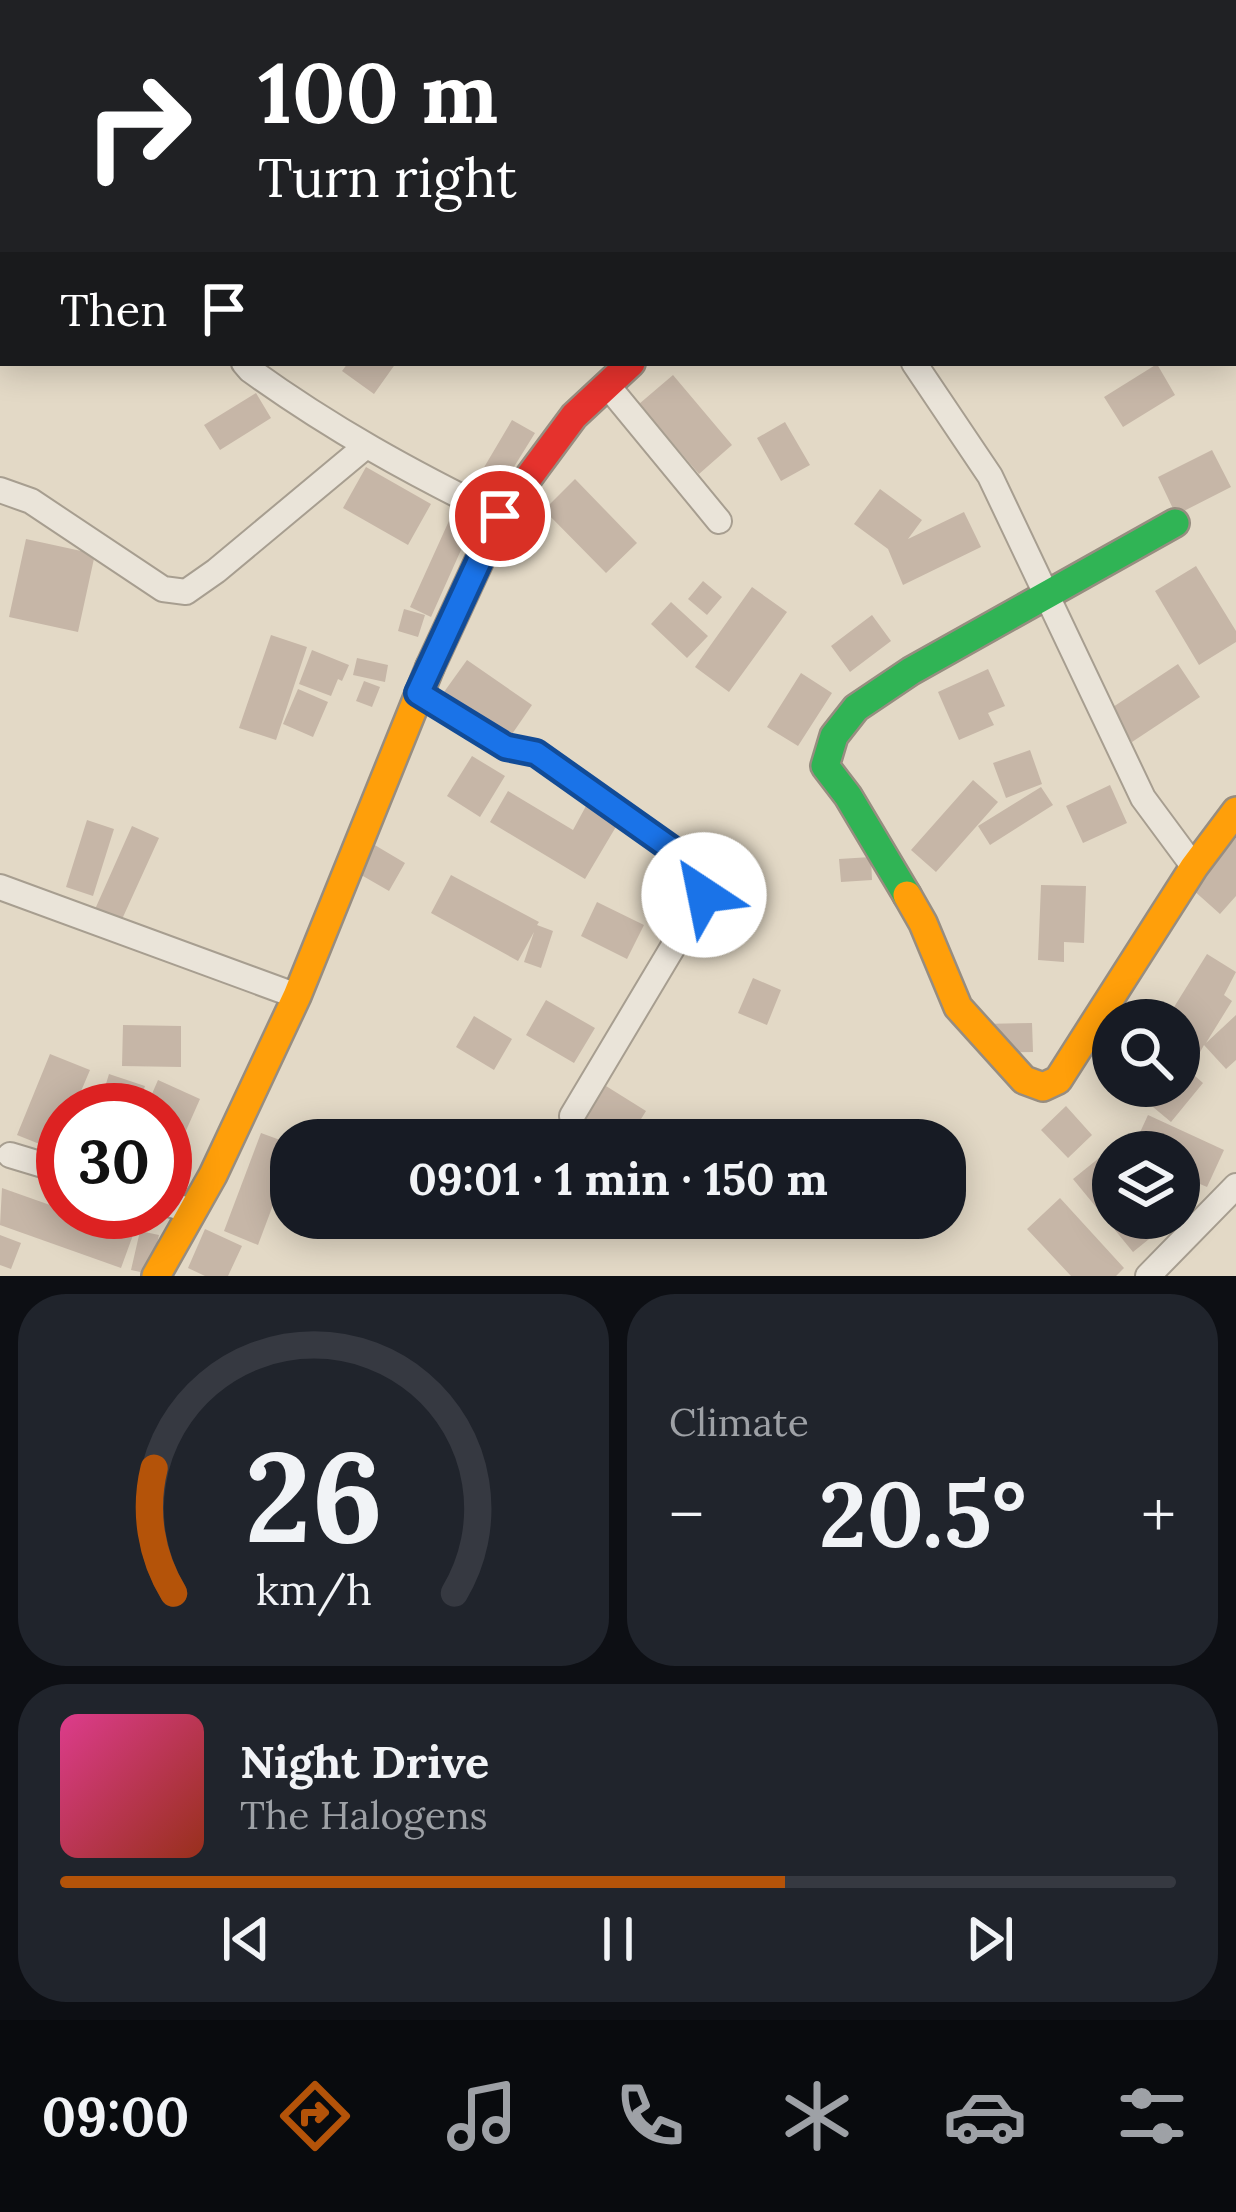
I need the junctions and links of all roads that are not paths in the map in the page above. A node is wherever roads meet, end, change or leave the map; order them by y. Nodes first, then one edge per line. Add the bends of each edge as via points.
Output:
1 (247, 366) edge
2 (628, 366) edge
3 (916, 366) edge
4 (607, 385) junction
5 (366, 446) junction
6 (0, 490) edge
7 (500, 516) junction
8 (719, 521) dead end
9 (1175, 523) dead end
10 (1047, 596) junction
11 (418, 693) junction
12 (1236, 811) edge
13 (1194, 867) junction
14 (0, 887) edge
15 (297, 996) junction
16 (572, 1116) dead end
17 (10, 1155) dead end
18 (36, 1163) edge
19 (1236, 1186) edge
20 (192, 1194) edge
21 (168, 1239) edge
22 (156, 1276) edge
23 (1148, 1276) edge

1 - 5 street
2 - 4 street
3 - 10 street via 990,476
4 - 7 street
4 - 8 street
5 - 6 street via 186,592 164,589 31,501
5 - 7 street
7 - 11 street
9 - 10 street
10 - 13 street via 1143,798
10 - 13 street via 856,707 825,766 923,923 958,1007 1024,1081 1043,1087 1058,1080
11 - 15 street
11 - 16 street via 506,747 536,753 697,867 704,882 704,895
12 - 13 street
14 - 15 street
15 - 20 street via 213,1175
17 - 18 street
19 - 23 street
21 - 22 street

